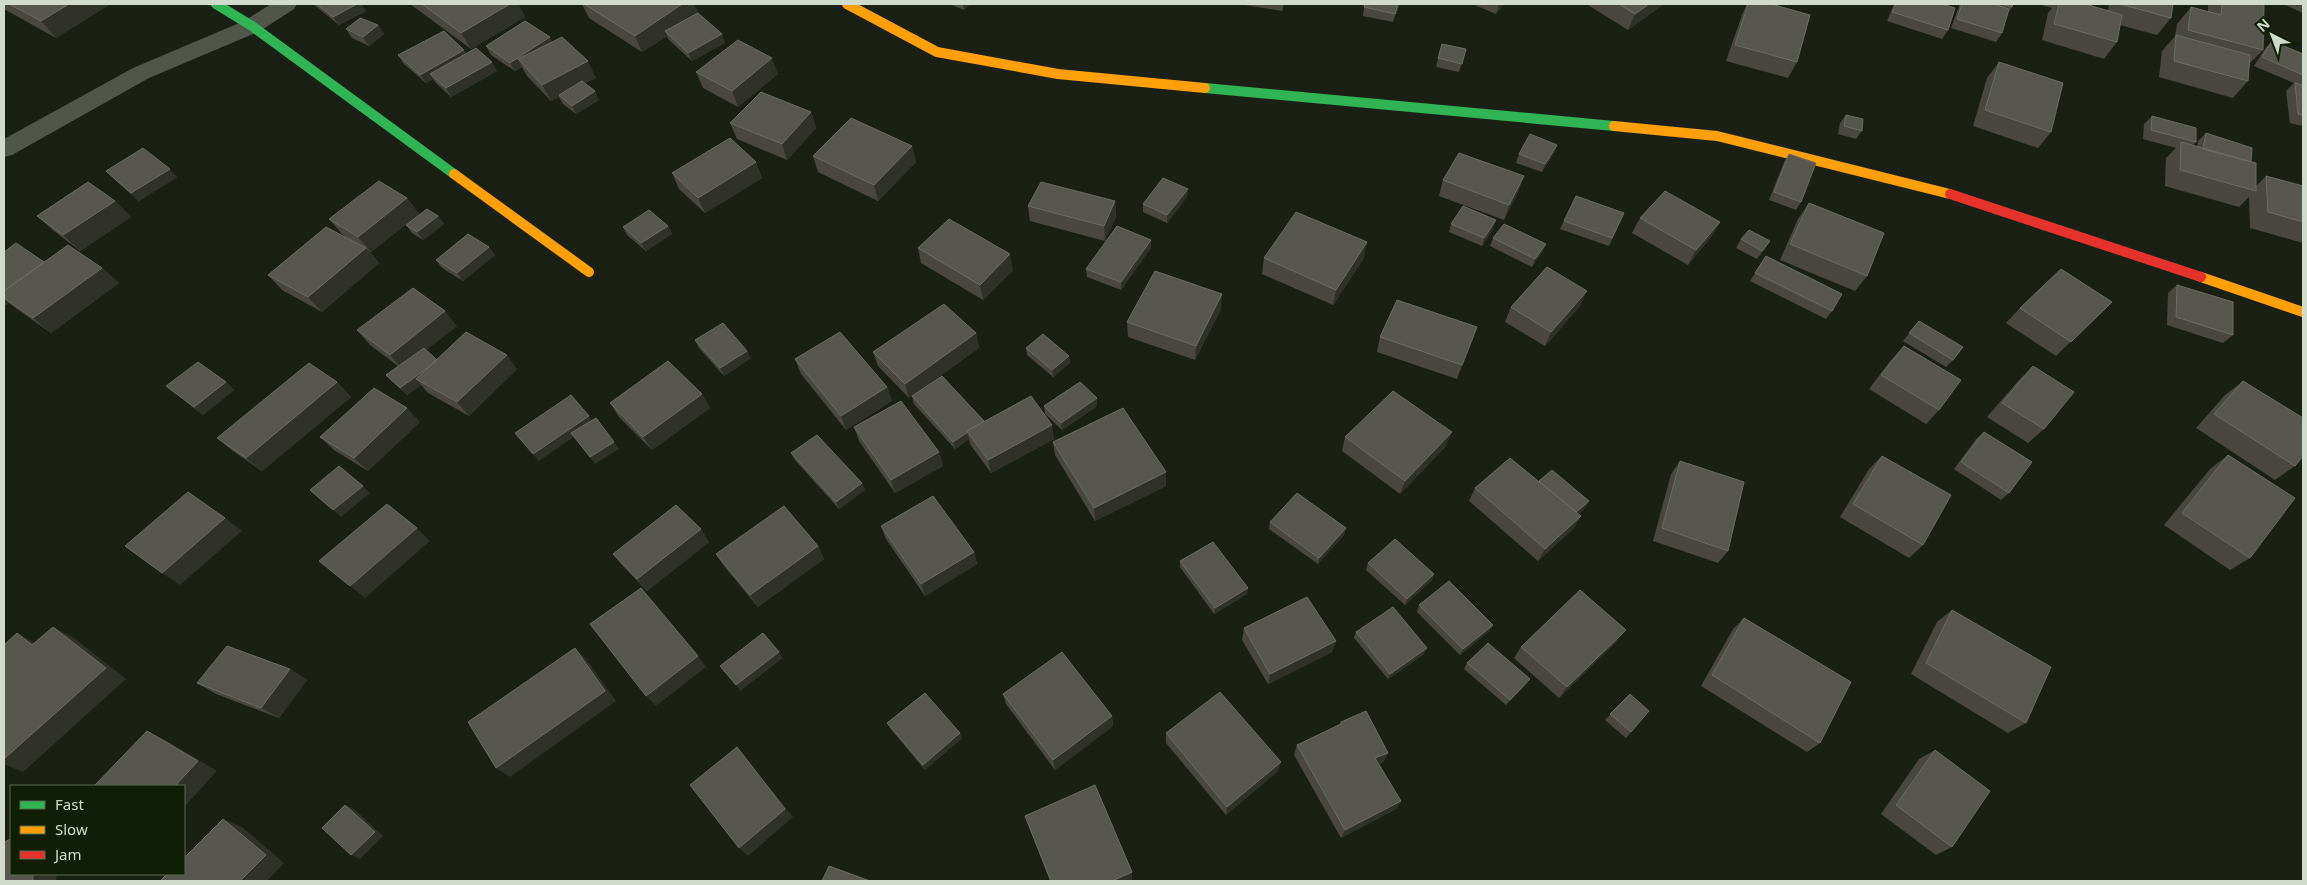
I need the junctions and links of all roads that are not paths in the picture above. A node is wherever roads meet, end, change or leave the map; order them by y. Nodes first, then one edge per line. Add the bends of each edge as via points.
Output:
1 (216, 4) edge
2 (286, 4) edge
3 (847, 4) edge
4 (252, 26) junction
5 (4, 148) edge
6 (589, 272) dead end
7 (2303, 312) edge

1 - 4 street
2 - 4 street
3 - 7 street via 937,52 1058,74 1717,136 1968,198
4 - 5 street via 141,73
4 - 6 street

